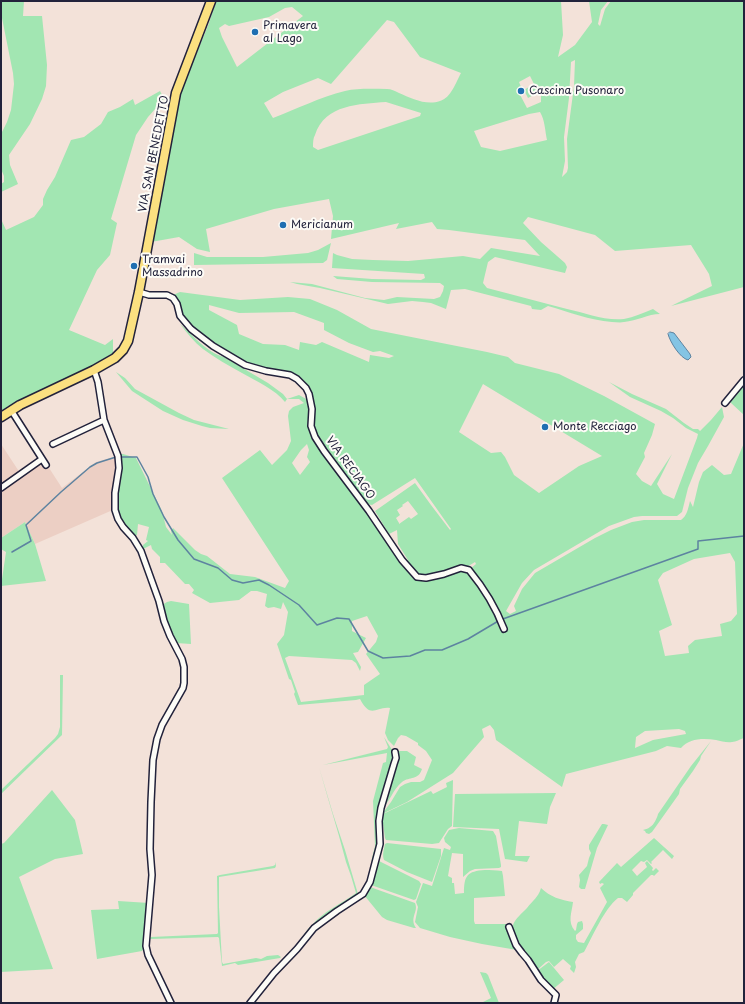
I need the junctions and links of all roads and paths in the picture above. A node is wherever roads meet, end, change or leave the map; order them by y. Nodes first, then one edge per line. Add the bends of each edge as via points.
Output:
1 (204, 1) edge
2 (211, 1) edge
3 (202, 23) junction
4 (140, 293) junction
5 (94, 370) junction
6 (744, 380) edge
7 (725, 403) dead end
8 (11, 410) junction
9 (1, 417) edge
10 (104, 420) junction
11 (53, 444) dead end
12 (42, 459) junction
13 (46, 465) dead end
14 (1, 488) edge
15 (504, 628) dead end
16 (394, 752) dead end
17 (509, 927) dead end
18 (171, 1003) edge
19 (250, 1003) edge
20 (554, 1003) edge

1 - 3 main road, VIA SAN BENEDETTO
2 - 3 main road, VIA SAN BENEDETTO
3 - 4 main road, VIA SAN BENEDETTO via 176,94
4 - 5 main road, VIA SAN BENEDETTO via 128,341 123,350
4 - 15 street, VIA RECIAGO via 173,298 180,316 191,329 245,365 290,375 297,379 309,394 312,408 311,426 315,436 402,560 417,577 426,578 461,568 469,570
5 - 8 main road, VIA SAN BENEDETTO
5 - 10 street
6 - 7 street
8 - 9 main road, VIA SAN BENEDETTO
8 - 12 street
10 - 11 street
10 - 18 street via 119,462 115,510 123,527 141,551 164,621 184,667 183,688 157,739 151,802 152,876 146,946
12 - 13 street
12 - 14 street
16 - 19 street via 396,758 381,808 380,844 370,882 363,894 314,928
17 - 20 street via 516,945 541,980 556,995

